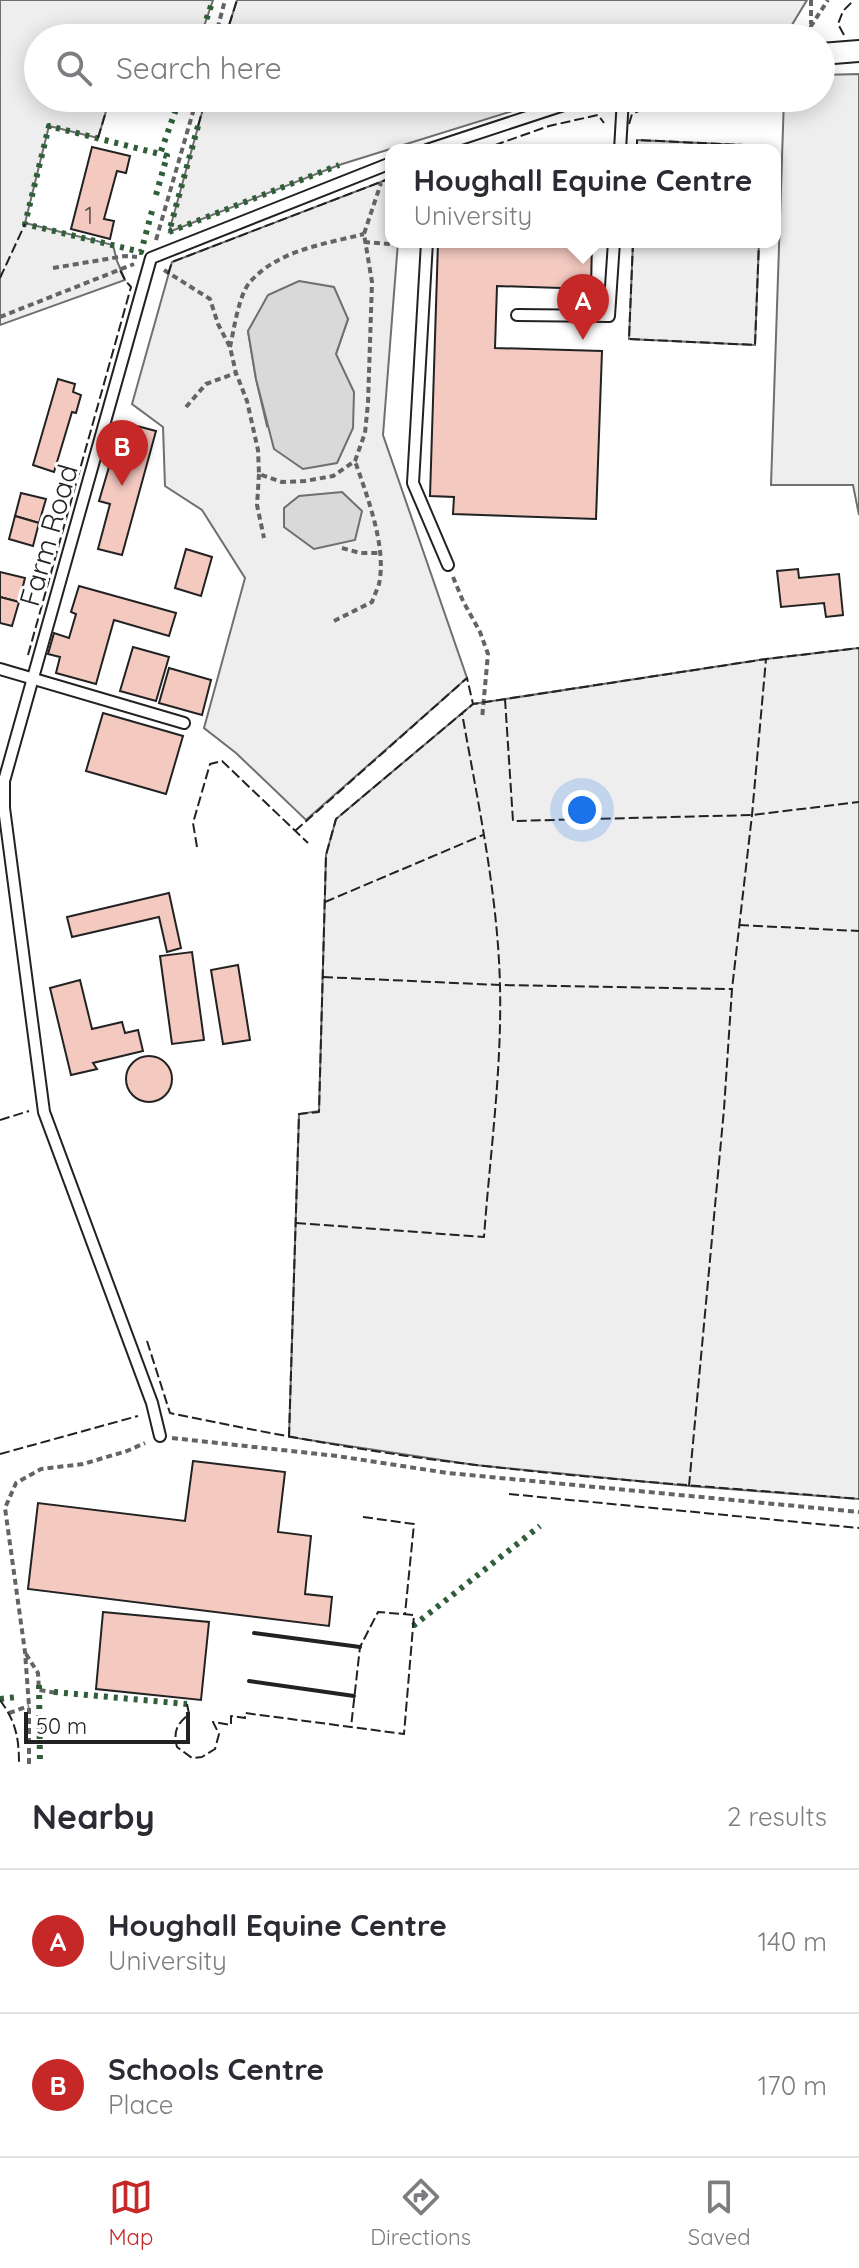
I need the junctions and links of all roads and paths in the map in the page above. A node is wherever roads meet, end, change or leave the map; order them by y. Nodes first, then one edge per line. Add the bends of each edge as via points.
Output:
1 (225, 0) edge
2 (811, 0) edge
3 (828, 0) edge
4 (219, 24) edge
5 (811, 24) edge
6 (812, 24) edge
7 (859, 51) edge
8 (835, 53) edge
9 (193, 112) edge
10 (542, 112) edge
11 (622, 112) edge
12 (445, 144) edge
13 (620, 144) edge
14 (385, 165) edge
15 (385, 173) edge
16 (364, 234) junction
17 (364, 242) junction
18 (385, 244) edge
19 (427, 248) edge
20 (614, 248) edge
21 (151, 258) junction
22 (53, 268) dead end
23 (517, 315) dead end
24 (0, 317) edge
25 (230, 347) junction
26 (236, 373) junction
27 (186, 407) dead end
28 (355, 461) junction
29 (259, 474) junction
30 (264, 538) dead end
31 (342, 548) dead end
32 (379, 553) junction
33 (448, 565) joint
34 (334, 621) dead end
35 (0, 669) edge
36 (32, 678) junction
37 (482, 719) dead end
38 (184, 723) dead end
39 (2, 808) edge
40 (160, 1436) junction
41 (859, 1512) edge
42 (25, 1652) junction
43 (57, 1693) dead end
44 (29, 1706) junction
45 (9, 1713) dead end
46 (29, 1764) edge

1 - 4 path
2 - 5 path
3 - 6 path
7 - 8 street
9 - 21 path
10 - 12 lane
11 - 13 lane
14 - 21 lane
15 - 16 path
16 - 17 path
16 - 25 path via 279,259 249,283
17 - 18 path
17 - 28 path via 372,282 368,403
19 - 33 lane via 413,483
20 - 23 lane via 609,316
21 - 22 path via 125,256
21 - 24 path
21 - 25 path via 210,299
21 - 36 lane, Farm Road
25 - 26 path
26 - 27 path via 206,384
26 - 29 path via 253,422
28 - 29 path via 333,476 305,481 282,482
28 - 32 path
29 - 30 path via 257,505
31 - 32 path
32 - 34 path via 379,583 372,602
33 - 37 path via 488,654
35 - 36 lane
36 - 38 lane
36 - 39 lane, Farm Road via 4,781
39 - 40 lane, Farm Road via 44,1112
40 - 41 path via 448,1473
40 - 42 path via 112,1456 41,1469 16,1483 5,1508
42 - 43 path via 38,1673 39,1690
42 - 44 path
44 - 45 path
44 - 46 path

